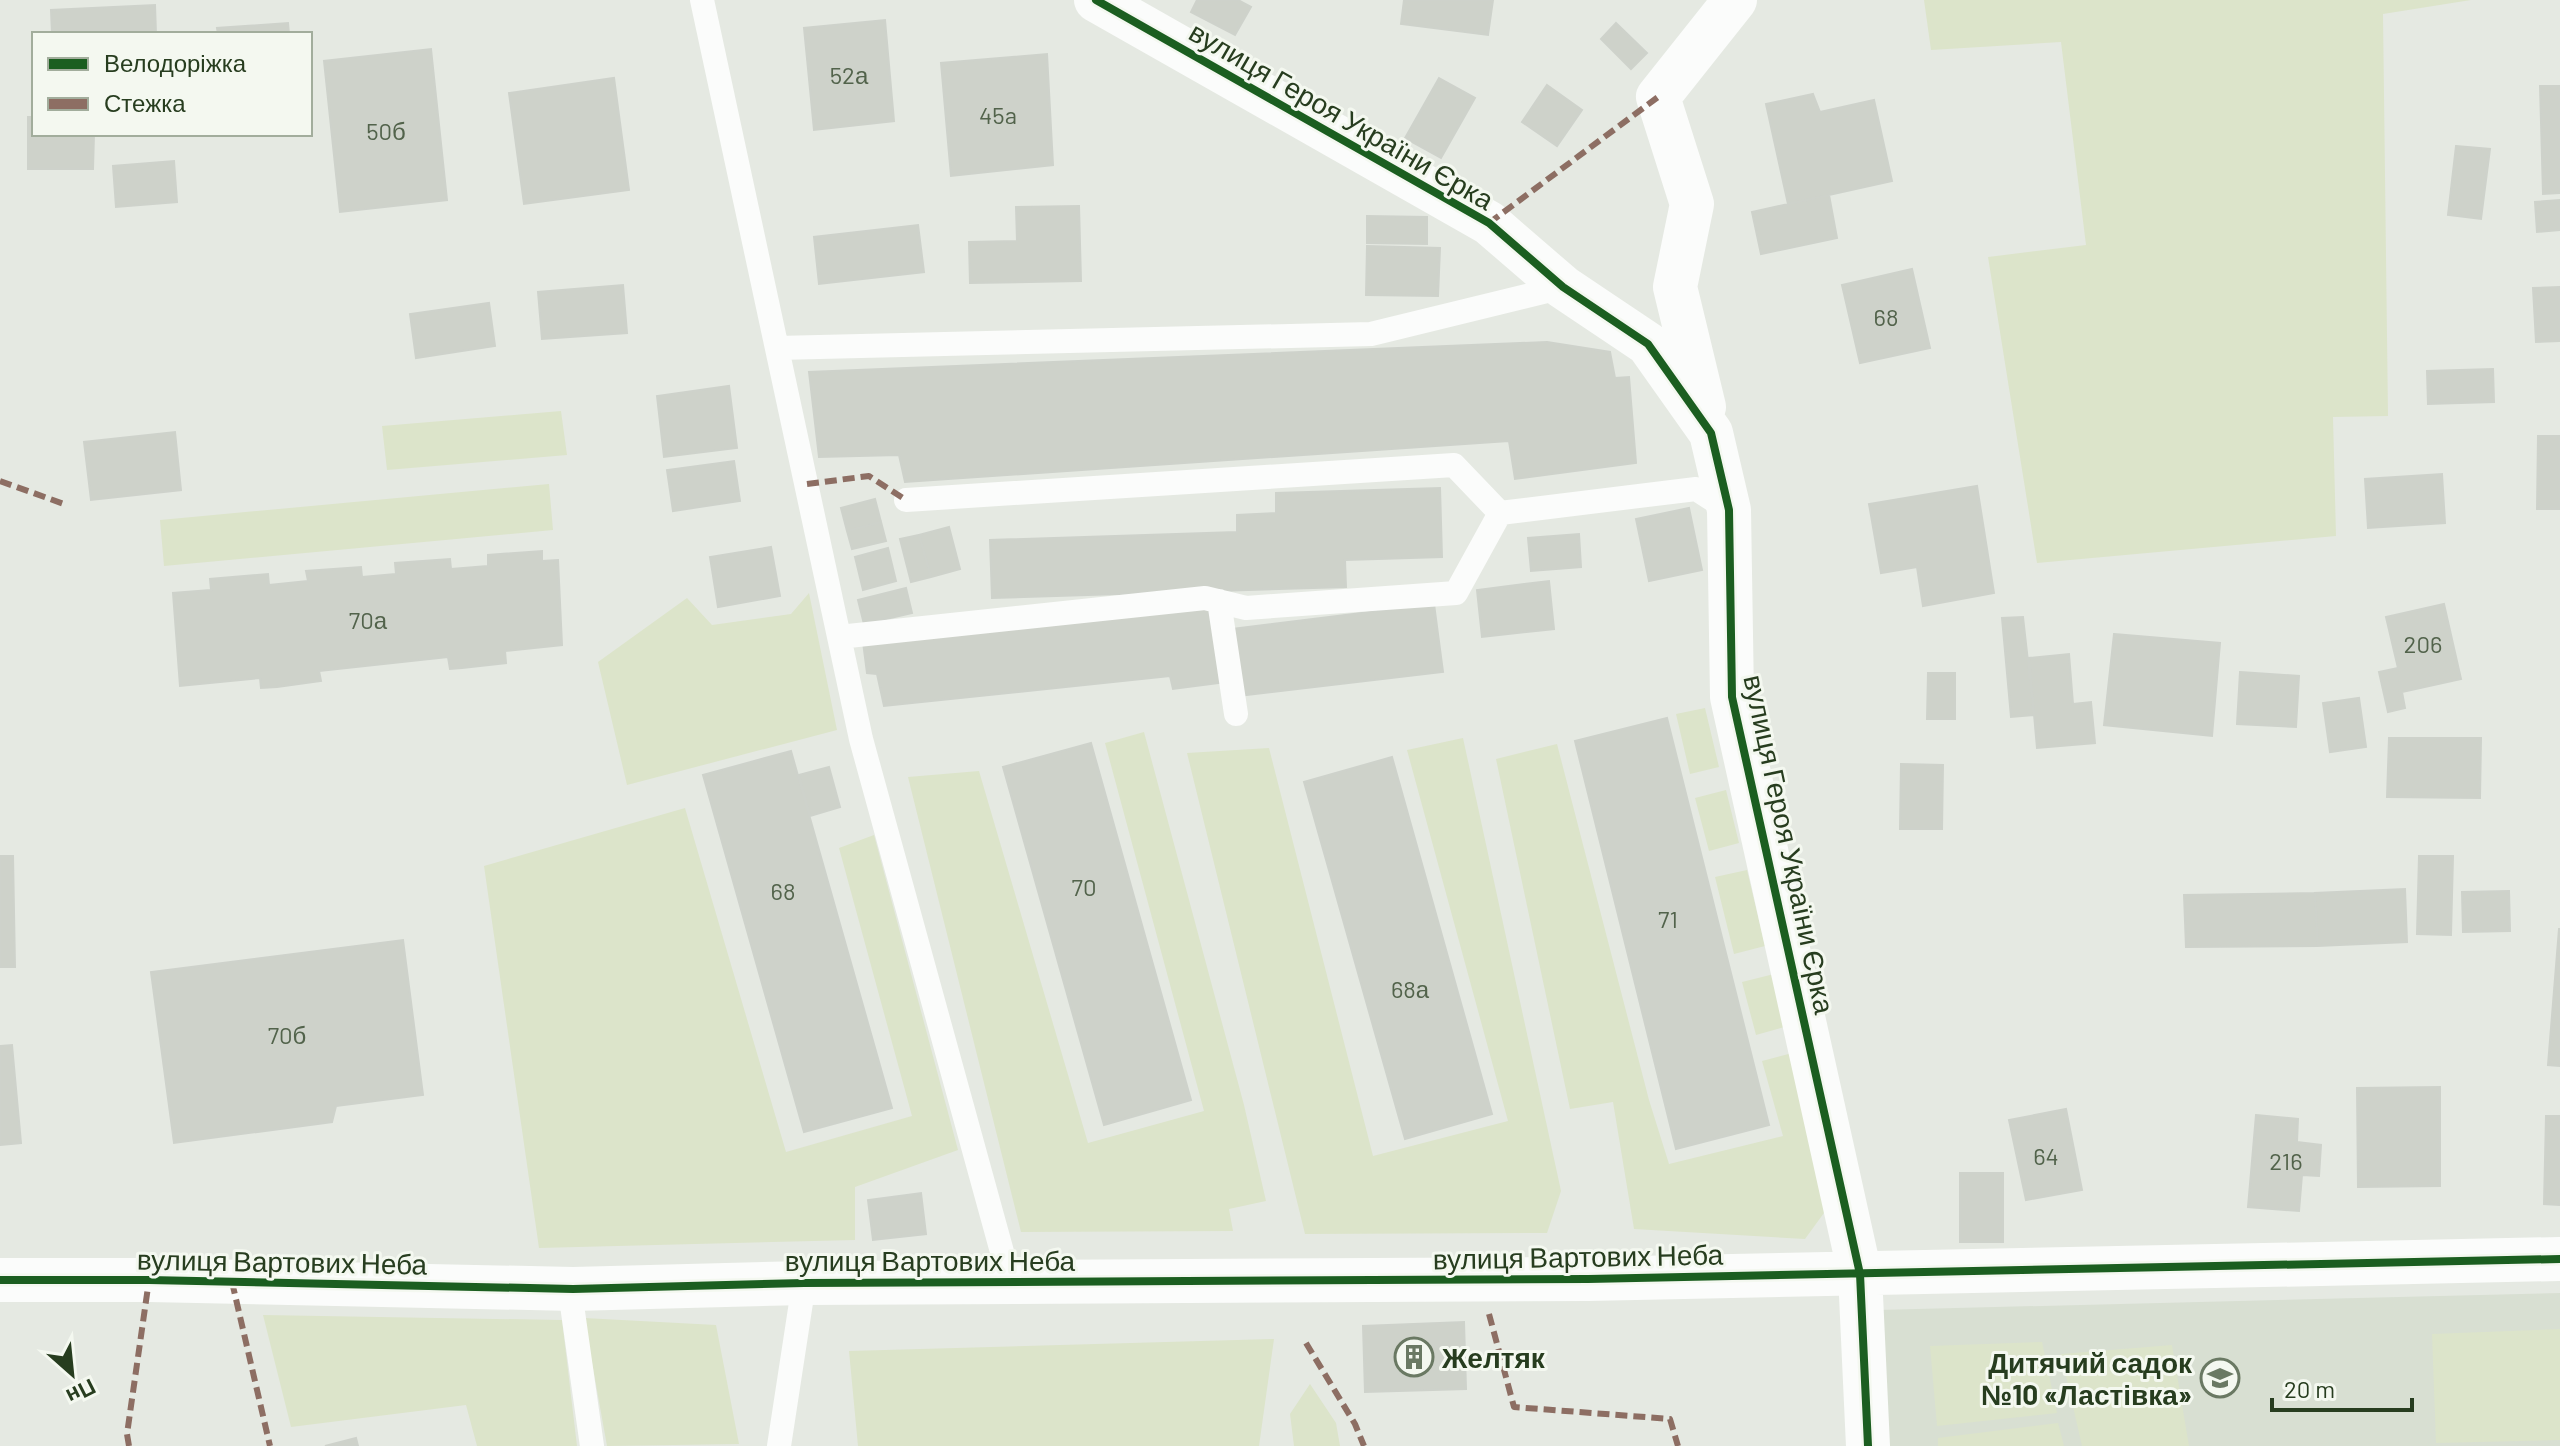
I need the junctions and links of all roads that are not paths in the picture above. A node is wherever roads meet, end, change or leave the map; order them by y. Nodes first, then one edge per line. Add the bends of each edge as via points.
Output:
1 (702, 0) edge
2 (1096, 0) edge
3 (1735, 0) edge
4 (1563, 287) junction
5 (777, 348) junction
6 (1711, 433) junction
7 (906, 500) dead end
8 (1729, 510) junction
9 (1500, 513) junction
10 (1219, 601) junction
11 (839, 637) junction
12 (1236, 714) dead end
13 (2560, 1259) edge
14 (1860, 1274) junction
15 (0, 1280) edge
16 (1010, 1281) junction
17 (804, 1283) junction
18 (573, 1289) junction
19 (592, 1446) edge
20 (779, 1446) edge
21 (1868, 1446) edge

1 - 5 lane
2 - 4 street, вулиця Героя України Єрка via 1489,223
3 - 6 street via 1658,97 1692,204 1675,287
4 - 5 lane via 1371,334
4 - 6 street, вулиця Героя України Єрка via 1648,344
5 - 11 lane
6 - 8 street, вулиця Героя України Єрка
7 - 9 lane via 1454,465
8 - 9 lane via 1696,489
8 - 14 street, вулиця Героя України Єрка via 1732,697
9 - 10 lane via 1456,593 1246,608
10 - 11 lane via 1205,598
10 - 12 lane
11 - 16 lane via 861,739
13 - 14 street, вулиця Вартових Неба
14 - 16 street, вулиця Вартових Неба
14 - 21 street, вулиця Героя України Єрка
15 - 18 street, вулиця Вартових Неба
16 - 17 street, вулиця Вартових Неба
17 - 18 street, вулиця Вартових Неба
17 - 20 lane
18 - 19 lane

